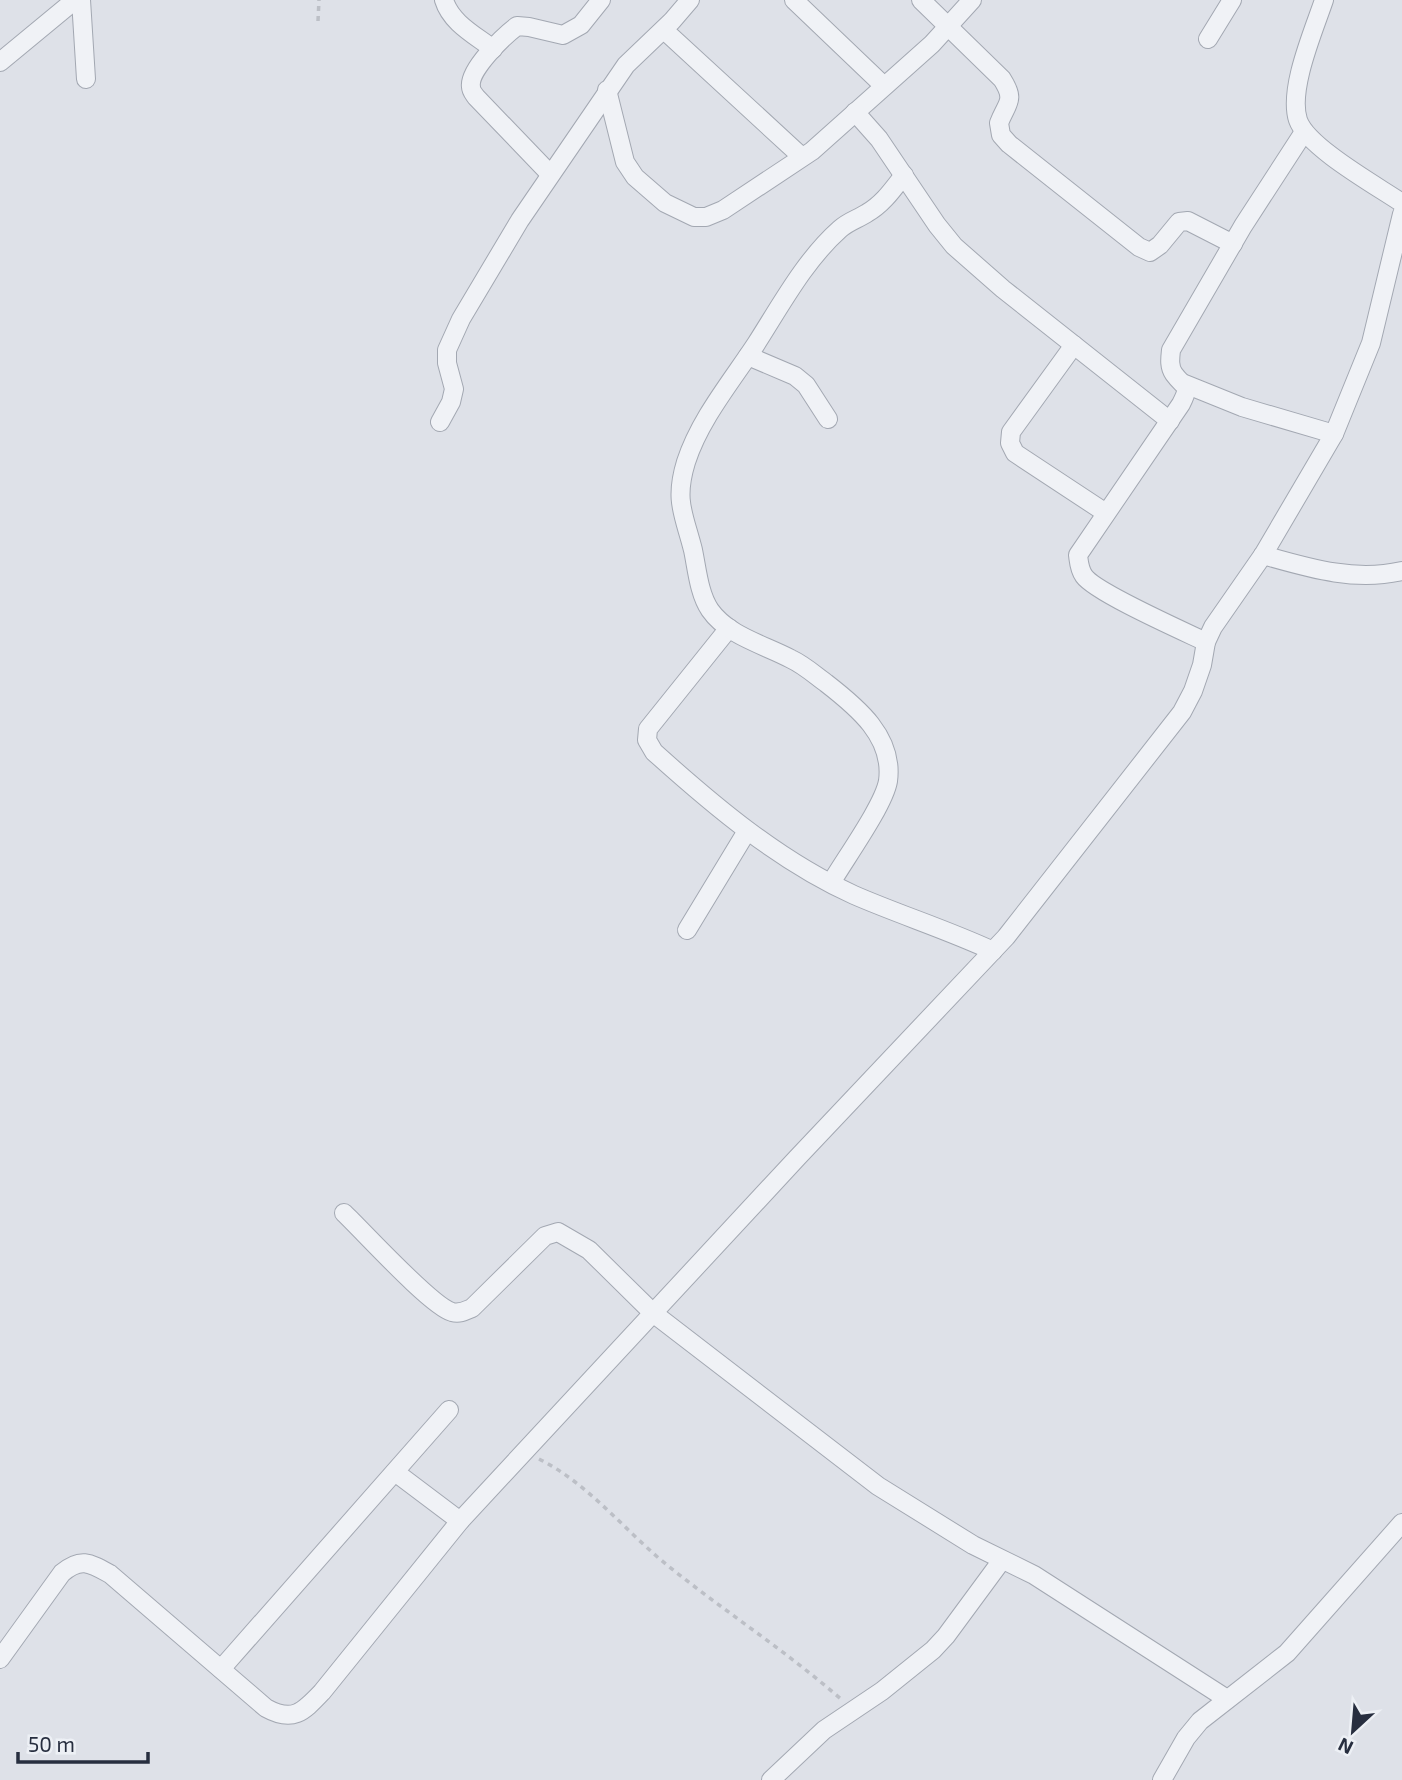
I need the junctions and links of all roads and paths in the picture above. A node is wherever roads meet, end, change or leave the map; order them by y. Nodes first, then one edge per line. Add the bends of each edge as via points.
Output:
1 (81, 0) edge
2 (319, 0) edge
3 (444, 0) edge
4 (601, 0) edge
5 (690, 0) edge
6 (794, 0) edge
7 (921, 0) edge
8 (972, 0) edge
9 (1232, 0) edge
10 (1324, 0) edge
11 (64, 3) edge
12 (318, 21) dead end
13 (947, 27) junction
14 (664, 30) junction
15 (1208, 38) dead end
16 (494, 49) junction
17 (0, 62) edge
18 (86, 79) dead end
19 (884, 86) junction
20 (607, 90) junction
21 (855, 112) junction
22 (1304, 132) junction
23 (802, 157) junction
24 (550, 174) junction
25 (904, 175) junction
26 (1402, 203) edge
27 (1402, 214) edge
28 (1233, 244) junction
29 (1394, 285) edge
30 (1074, 345) junction
31 (748, 355) junction
32 (1185, 384) junction
33 (828, 419) dead end
34 (1170, 421) junction
35 (440, 422) dead end
36 (1334, 434) junction
37 (1106, 513) junction
38 (1263, 555) junction
39 (1402, 571) edge
40 (729, 628) junction
41 (1206, 642) junction
42 (747, 831) junction
43 (831, 883) junction
44 (687, 930) dead end
45 (993, 951) junction
46 (344, 1213) dead end
47 (653, 1312) junction
48 (449, 1410) dead end
49 (525, 1451) junction
50 (395, 1472) junction
51 (460, 1521) junction
52 (1402, 1523) edge
53 (1002, 1560) junction
54 (0, 1658) edge
55 (221, 1669) junction
56 (1227, 1699) junction
57 (853, 1710) junction
58 (771, 1780) edge
59 (1162, 1780) edge

1 - 18 street
2 - 12 path
3 - 16 street via 456,21
4 - 16 street via 571,32 562,35 517,26
5 - 14 street
6 - 19 street
7 - 13 street
8 - 13 street
9 - 15 street
10 - 22 street via 1299,80 1297,119
11 - 17 street
13 - 19 street
13 - 28 street via 1002,79 1010,93 999,124 1001,135 1139,247 1150,251 1179,222 1188,221
14 - 20 street
14 - 23 street
16 - 24 street via 472,76 471,87 487,110
19 - 21 street
20 - 23 street via 625,162 635,177 665,204 694,217 723,210
20 - 24 street
21 - 23 street
21 - 25 street
22 - 26 street
22 - 28 street
24 - 35 street via 447,350 454,389
25 - 30 street via 954,246
25 - 31 street via 878,205 847,223 827,243
27 - 29 street
28 - 32 street via 1171,351 1174,374
29 - 36 street
30 - 34 street
30 - 37 street via 1019,418 1010,443 1015,453
31 - 33 street via 795,376
31 - 40 street via 698,434 686,461 680,498 704,597
32 - 34 street via 1187,393
32 - 36 street via 1242,407
34 - 37 street
36 - 38 street
37 - 41 street via 1079,555 1085,578
38 - 39 street via 1339,574
38 - 41 street
40 - 42 street via 654,720 647,740 654,752
40 - 43 street via 814,674 868,720 882,743 888,768 884,791
41 - 45 street via 1202,665 1182,712
42 - 43 street
42 - 44 street
43 - 45 street
45 - 47 street
46 - 47 street via 449,1311 472,1308 545,1236 558,1232 589,1250
47 - 49 street
47 - 53 street via 878,1486
48 - 50 street
49 - 51 street
49 - 57 path via 577,1483 664,1563 806,1669
50 - 51 street
50 - 55 street
51 - 55 street via 322,1692 294,1716 279,1716 266,1708
52 - 56 street via 1287,1653
53 - 56 street via 1034,1575
53 - 57 street via 933,1650
54 - 55 street via 62,1573 84,1562 110,1574
56 - 59 street via 1186,1738
57 - 58 street via 824,1730

